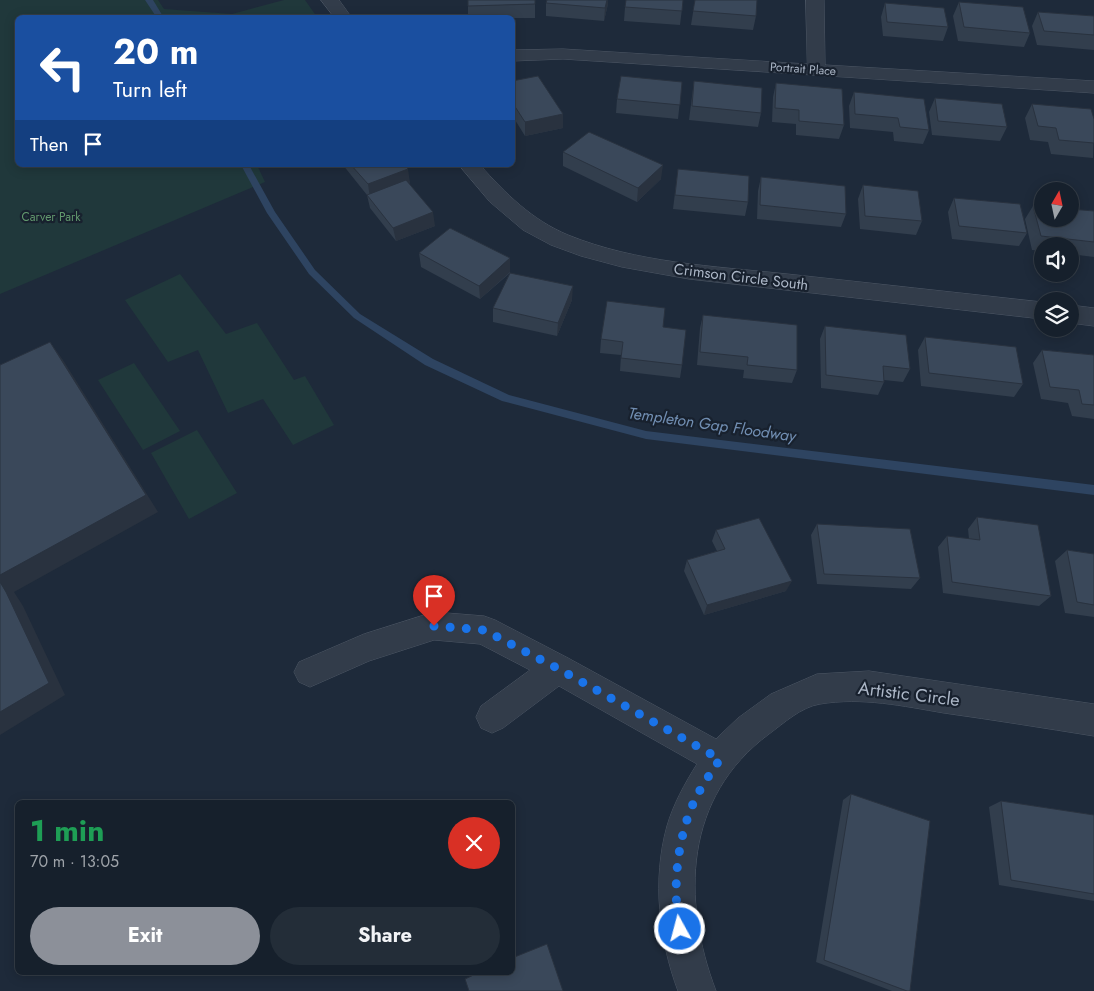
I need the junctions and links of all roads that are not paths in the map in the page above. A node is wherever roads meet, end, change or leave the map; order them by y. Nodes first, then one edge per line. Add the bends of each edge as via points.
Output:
1 (330, 0) edge
2 (816, 0) edge
3 (342, 15) edge
4 (515, 56) edge
5 (816, 70) junction
6 (1094, 88) edge
7 (471, 167) edge
8 (1034, 310) edge
9 (1079, 315) edge
10 (1094, 317) edge
11 (557, 668) junction
12 (310, 672) dead end
13 (492, 717) dead end
14 (1094, 720) edge
15 (720, 759) junction
16 (697, 991) edge

1 - 3 street
2 - 5 street
4 - 5 street, Portrait Place via 563,54
5 - 6 street, Portrait Place
7 - 8 street, Crimson Circle South via 503,204 532,225 600,253 674,269
9 - 10 street
11 - 12 street via 484,630 434,626 364,648
11 - 13 street
11 - 15 street
14 - 15 street, Artistic Circle via 869,686 817,689 782,705 749,729
15 - 16 street, Artistic Circle via 698,793 684,826 678,863 677,913

